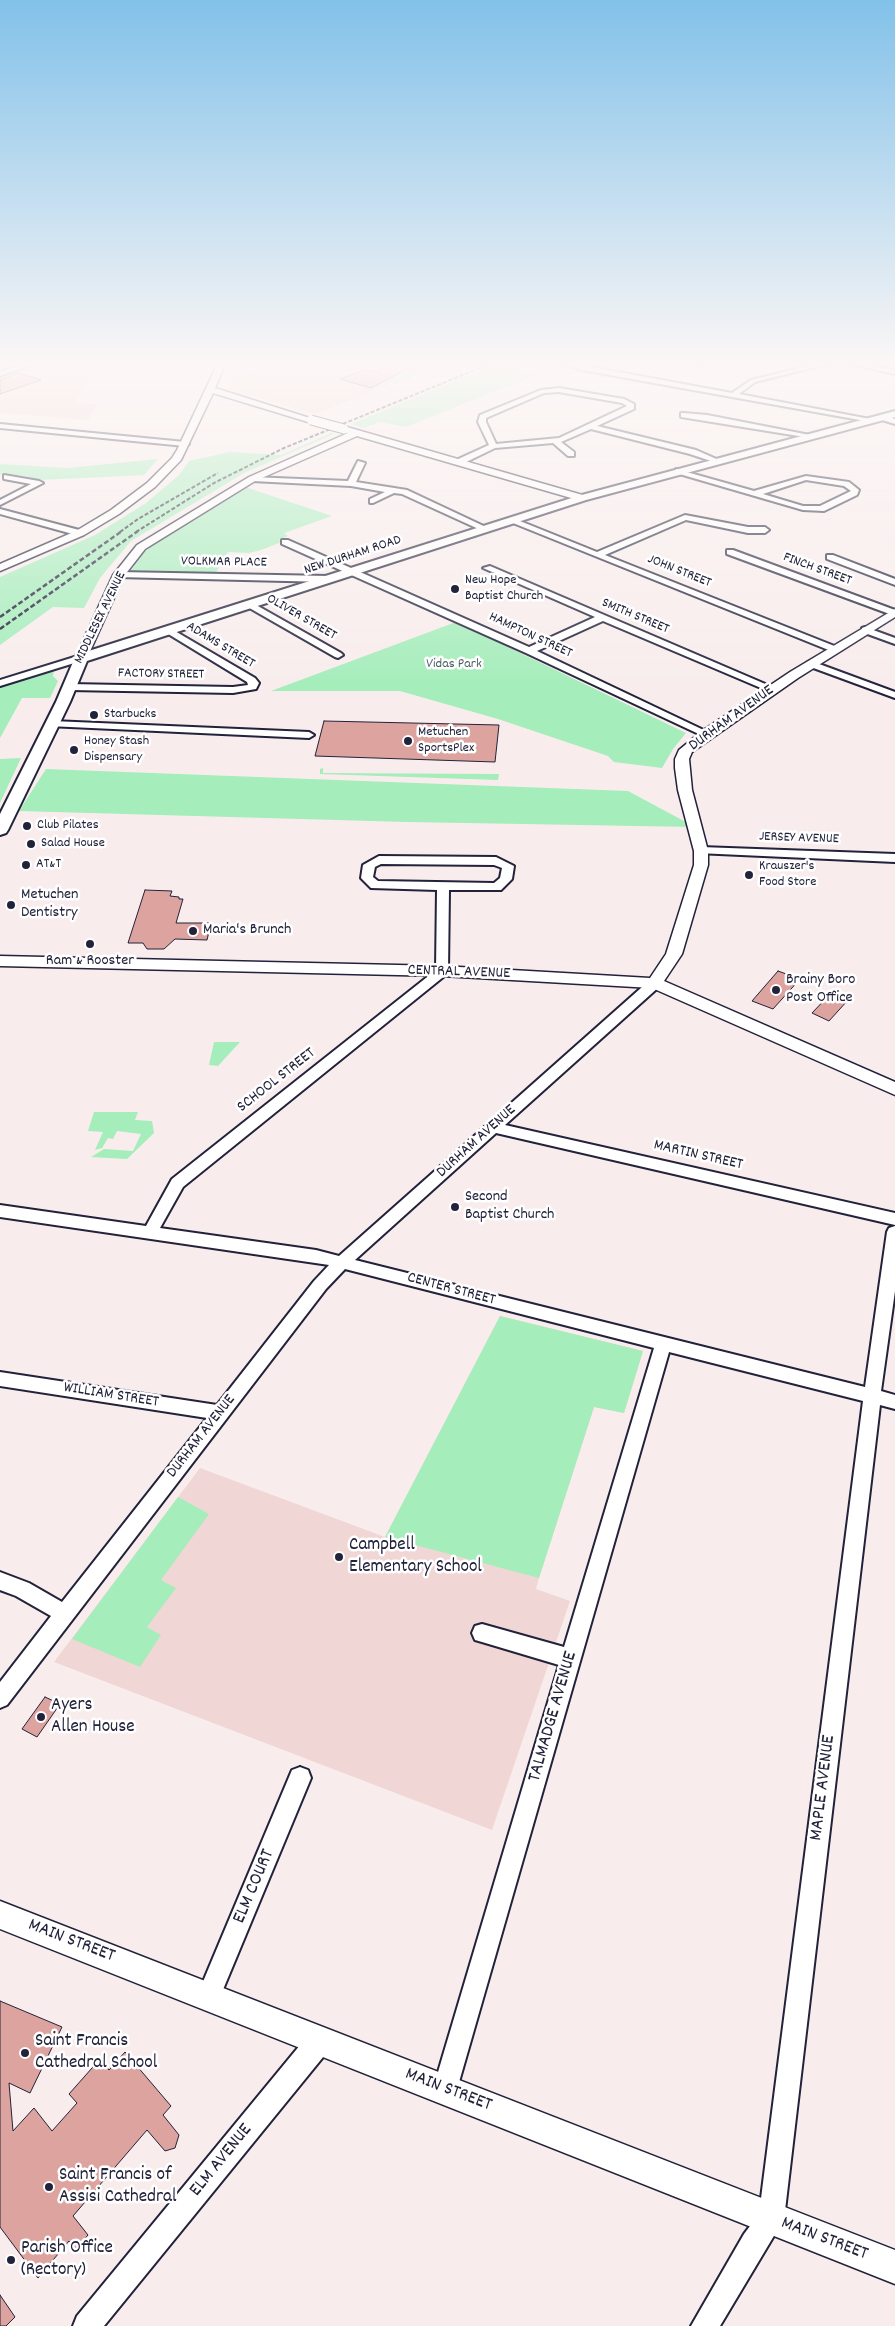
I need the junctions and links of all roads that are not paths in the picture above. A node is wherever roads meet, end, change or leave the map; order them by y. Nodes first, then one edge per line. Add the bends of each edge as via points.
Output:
1 (165, 472) edge
2 (269, 472) edge
3 (357, 472) edge
4 (492, 472) edge
5 (678, 472) edge
6 (682, 472) edge
7 (7, 476) dead end
8 (252, 479) junction
9 (351, 484) junction
10 (394, 490) junction
11 (754, 494) junction
12 (582, 498) junction
13 (373, 501) dead end
14 (0, 502) edge
15 (0, 511) edge
16 (512, 520) junction
17 (486, 529) junction
18 (765, 530) dead end
19 (80, 533) junction
20 (285, 542) dead end
21 (730, 552) dead end
22 (599, 554) junction
23 (830, 557) dead end
24 (0, 568) edge
25 (487, 568) dead end
26 (354, 571) junction
27 (119, 575) junction
28 (329, 579) junction
29 (895, 582) edge
30 (250, 604) junction
31 (895, 612) edge
32 (601, 618) junction
33 (168, 630) junction
34 (865, 630) junction
35 (895, 641) edge
36 (834, 649) junction
37 (529, 651) junction
38 (338, 655) dead end
39 (81, 658) junction
40 (811, 664) junction
41 (0, 683) edge
42 (69, 686) junction
43 (252, 687) joint
44 (772, 689) junction
45 (895, 695) edge
46 (52, 724) junction
47 (707, 734) junction
48 (309, 735) dead end
49 (0, 830) edge
50 (701, 851) junction
51 (895, 858) edge
52 (443, 886) junction
53 (0, 961) edge
54 (442, 971) junction
55 (655, 984) junction
56 (895, 1089) edge
57 (494, 1127) junction
58 (0, 1211) edge
59 (895, 1220) edge
60 (150, 1232) junction
61 (895, 1232) edge
62 (342, 1262) junction
63 (662, 1345) junction
64 (0, 1379) edge
65 (872, 1397) junction
66 (895, 1402) edge
67 (221, 1413) junction
68 (0, 1581) edge
69 (65, 1614) junction
70 (482, 1633) dead end
71 (571, 1659) junction
72 (0, 1698) edge
73 (300, 1778) dead end
74 (0, 1915) edge
75 (209, 1996) junction
76 (319, 2042) junction
77 (445, 2090) junction
78 (772, 2219) junction
79 (895, 2268) edge
80 (87, 2326) edge
81 (705, 2326) edge

1 - 19 street via 151,486
2 - 8 street, MIDDLESEX AVENUE
3 - 9 street
4 - 12 street
5 - 12 main road, NEW DURHAM ROAD
6 - 11 street
7 - 14 street via 39,483
8 - 9 street
8 - 27 street, MIDDLESEX AVENUE via 141,547
9 - 10 street
10 - 13 street
10 - 17 street via 417,496
11 - 11 street via 803,508 821,509 852,496 855,490 846,484 806,478
12 - 16 main road, NEW DURHAM ROAD
15 - 19 street
16 - 17 main road, NEW DURHAM ROAD
16 - 22 street, JOHN STREET
17 - 26 main road, NEW DURHAM ROAD
18 - 22 street via 748,530 685,517
19 - 24 street
20 - 26 street, HAMPTON STREET
21 - 31 street, FINCH STREET
22 - 36 street, JOHN STREET
23 - 29 street
25 - 32 street, SMITH STREET
26 - 28 main road, NEW DURHAM ROAD
26 - 37 street, HAMPTON STREET
27 - 28 street, VOLKMAR PLACE
27 - 39 street, MIDDLESEX AVENUE
28 - 30 main road, NEW DURHAM ROAD
30 - 33 main road, NEW DURHAM ROAD
30 - 38 street, OLIVER STREET
31 - 34 street, DURHAM AVENUE
32 - 37 street
32 - 44 street, SMITH STREET
33 - 39 main road, NEW DURHAM ROAD
33 - 43 street, ADAMS STREET via 251,680 254,683
34 - 35 street
34 - 36 street, DURHAM AVENUE
36 - 40 street, DURHAM AVENUE
37 - 47 street, HAMPTON STREET
39 - 41 street
39 - 42 main road, MIDDLESEX AVENUE
40 - 44 street, DURHAM AVENUE
40 - 45 street
42 - 43 street, FACTORY STREET via 233,690
42 - 46 main road, MIDDLESEX AVENUE
44 - 47 street, DURHAM AVENUE
46 - 48 street
46 - 49 main road, MIDDLESEX AVENUE
47 - 50 street, DURHAM AVENUE via 686,750 682,758 685,790
50 - 51 street, JERSEY AVENUE
50 - 55 street, DURHAM AVENUE via 694,893 674,954
52 - 52 street via 497,886 506,879 508,866 496,861 379,860 369,865 368,878 376,885
52 - 54 street
53 - 54 street, CENTRAL AVENUE
54 - 55 street, CENTRAL AVENUE
54 - 60 street, SCHOOL STREET via 177,1183
55 - 56 street, CENTRAL AVENUE
55 - 57 street, DURHAM AVENUE
57 - 59 street, MARTIN STREET
57 - 62 street, DURHAM AVENUE
58 - 60 street, CENTER STREET
60 - 62 street, CENTER STREET
61 - 65 street, MAPLE AVENUE
62 - 63 street, CENTER STREET
62 - 67 street, DURHAM AVENUE via 320,1285
63 - 65 street, CENTER STREET
63 - 71 street, TALMADGE AVENUE
64 - 67 street, WILLIAM STREET
65 - 66 street, CENTER STREET
65 - 78 street, MAPLE AVENUE
67 - 69 street, DURHAM AVENUE
68 - 69 street via 22,1589
69 - 72 street, DURHAM AVENUE
70 - 71 street
71 - 77 street, TALMADGE AVENUE
73 - 75 street, ELM COURT
74 - 75 street, MAIN STREET
75 - 76 street, MAIN STREET
76 - 77 street, MAIN STREET
76 - 80 street, ELM AVENUE
77 - 78 street, MAIN STREET
78 - 79 street, MAIN STREET
78 - 81 street via 753,2243

